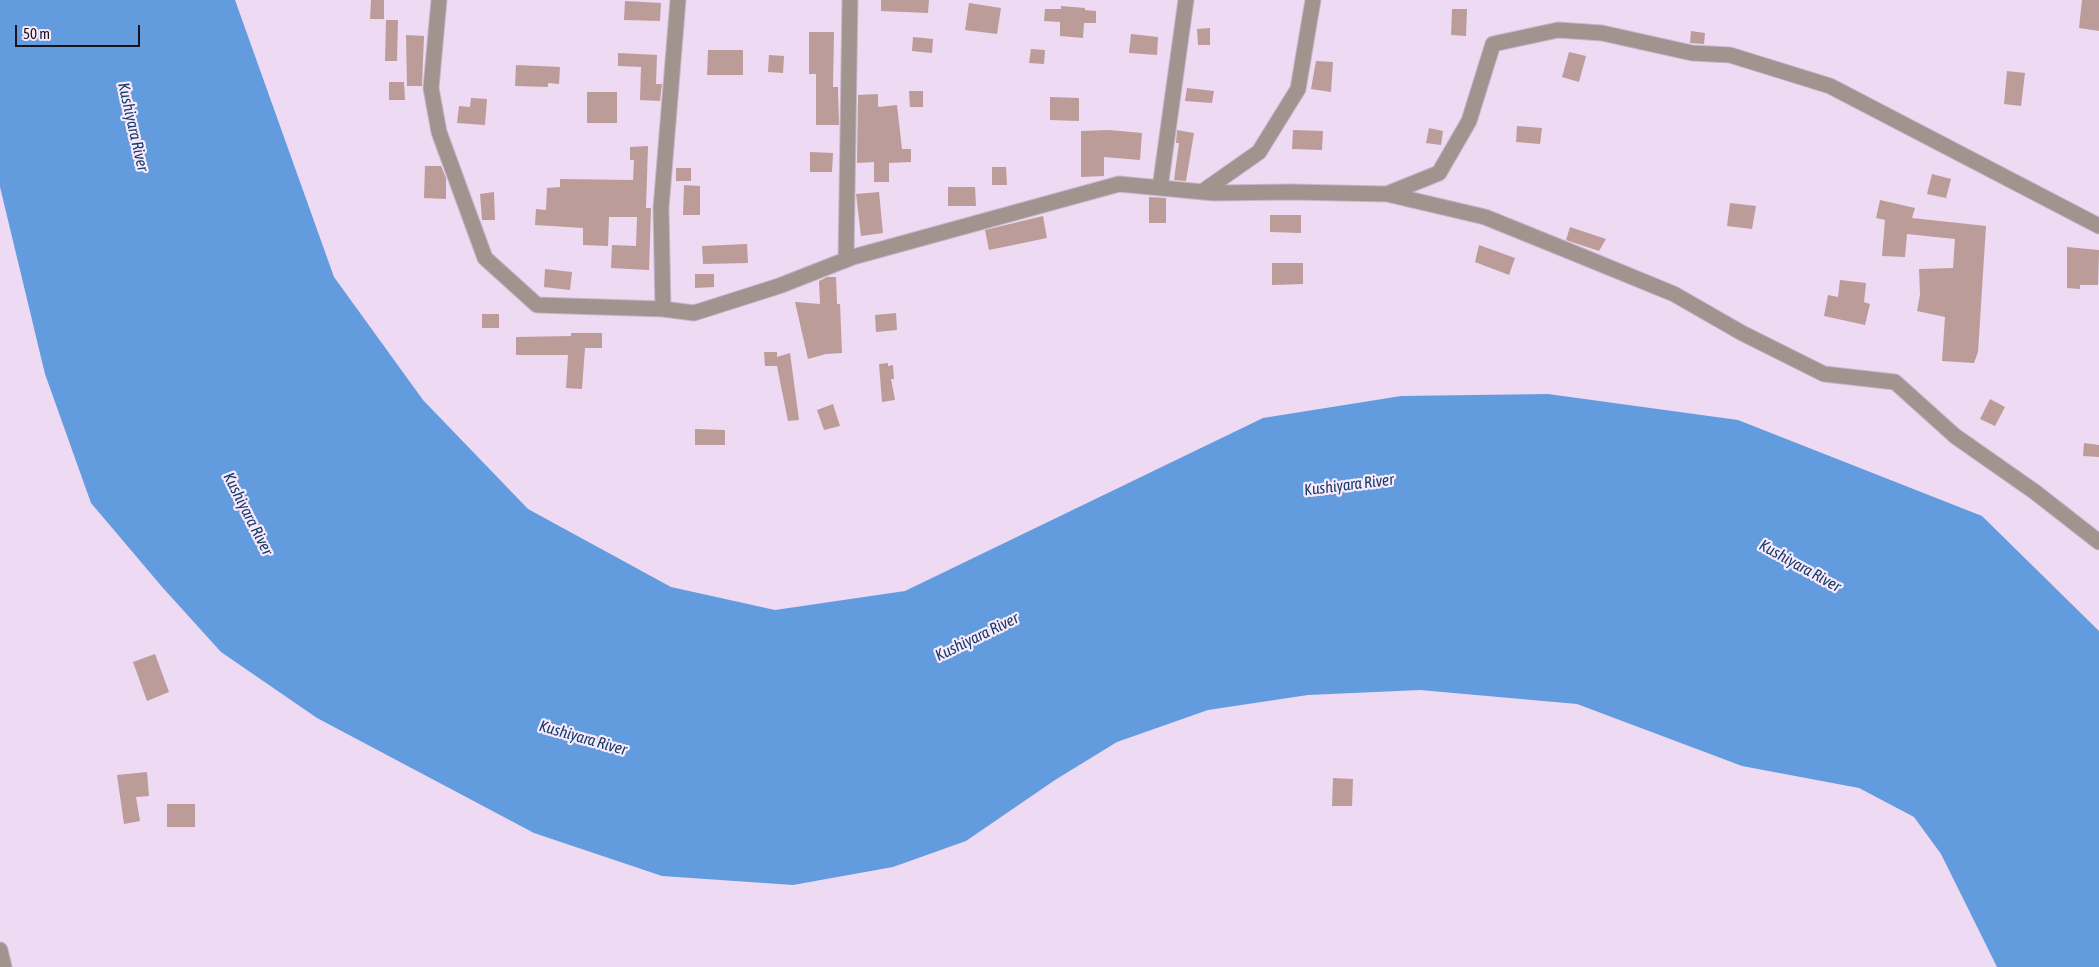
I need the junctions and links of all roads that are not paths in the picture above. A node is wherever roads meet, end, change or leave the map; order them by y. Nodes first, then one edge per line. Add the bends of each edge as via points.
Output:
1 (439, 0) edge
2 (678, 0) edge
3 (850, 0) edge
4 (1186, 0) edge
5 (1312, 0) edge
6 (1160, 188) junction
7 (1202, 192) junction
8 (1387, 194) junction
9 (2099, 226) edge
10 (846, 260) junction
11 (663, 309) junction
12 (2099, 542) edge
13 (0, 950) edge
14 (4, 967) edge

1 - 11 street via 431,88 439,132 485,258 537,305
2 - 11 street via 661,208
3 - 10 street
4 - 6 street
5 - 7 street via 1298,89 1259,152
6 - 7 street
6 - 10 street via 1119,184
7 - 8 street
8 - 9 street via 1439,174 1469,121 1494,44 1558,30 1602,34 1692,53 1730,55 1830,86
8 - 12 street via 1485,217 1674,294 1824,374 1895,382 1954,436 2036,492
10 - 11 street via 694,313
13 - 14 street

